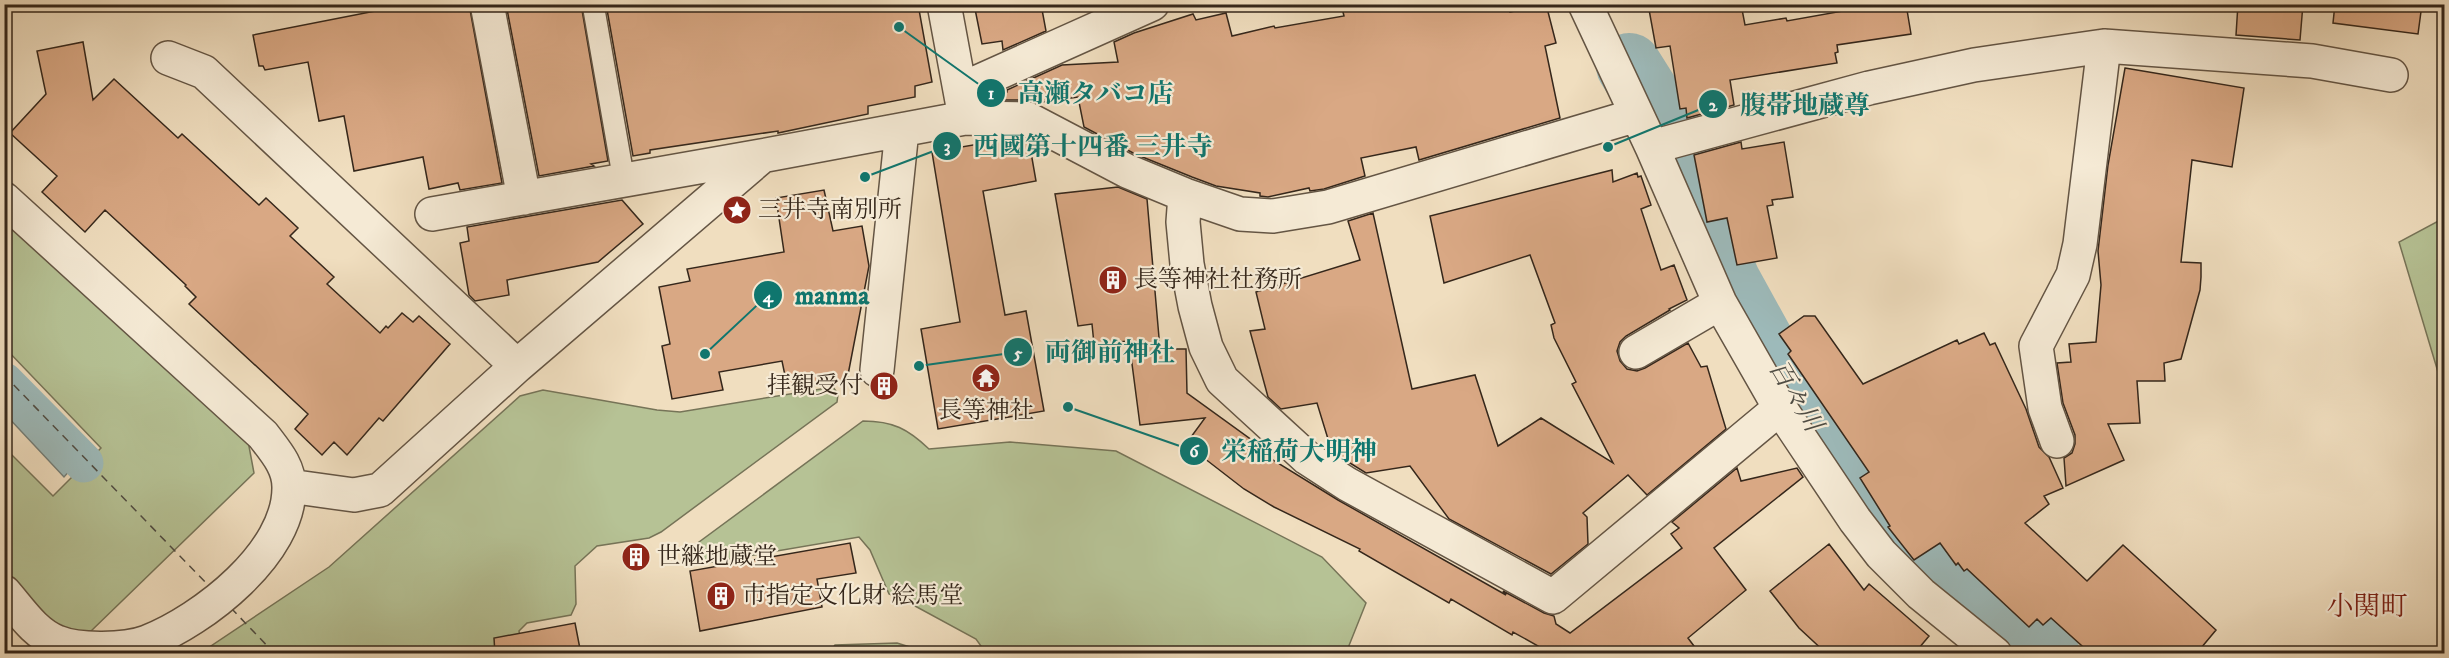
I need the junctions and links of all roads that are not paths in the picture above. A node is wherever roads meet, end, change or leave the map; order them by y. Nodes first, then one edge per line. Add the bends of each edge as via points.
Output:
1 (487, 4) edge
2 (593, 4) edge
3 (944, 4) edge
4 (1152, 4) edge
5 (1585, 4) edge
6 (2104, 46) junction
7 (168, 58) dead end
8 (2391, 75) dead end
9 (962, 104) junction
10 (1637, 115) junction
11 (902, 129) junction
12 (1666, 143) junction
13 (761, 156) junction
14 (624, 181) junction
15 (1185, 195) junction
16 (524, 198) junction
17 (4, 199) edge
18 (432, 214) dead end
19 (1720, 303) junction
20 (1636, 352) dead end
21 (517, 366) junction
22 (877, 370) dead end
23 (1780, 408) junction
24 (2057, 441) dead end
25 (289, 486) junction
26 (4, 592) edge
27 (1995, 654) edge

1 - 16 street
2 - 14 lane
3 - 9 street
4 - 9 street
5 - 10 street
6 - 8 street via 2312,62
6 - 12 street via 1974,65 1869,88
6 - 24 street via 2076,265 2036,346 2045,408
7 - 21 street via 204,72
9 - 11 street
9 - 15 street via 1028,119 1127,171
10 - 12 street
10 - 15 street via 1317,209 1273,216 1240,214
11 - 13 street
11 - 22 street
12 - 19 street
13 - 14 street
13 - 21 street
14 - 16 street
15 - 23 street via 1183,222 1195,306 1206,347 1222,380 1307,458 1554,597
16 - 18 street
17 - 25 street via 263,435 285,465
19 - 20 street
19 - 23 street
21 - 25 street via 380,490 354,495
23 - 27 street via 1881,554 1921,594
25 - 26 street via 286,511 269,547 233,588 178,627 145,643 77,647 57,643 39,633

